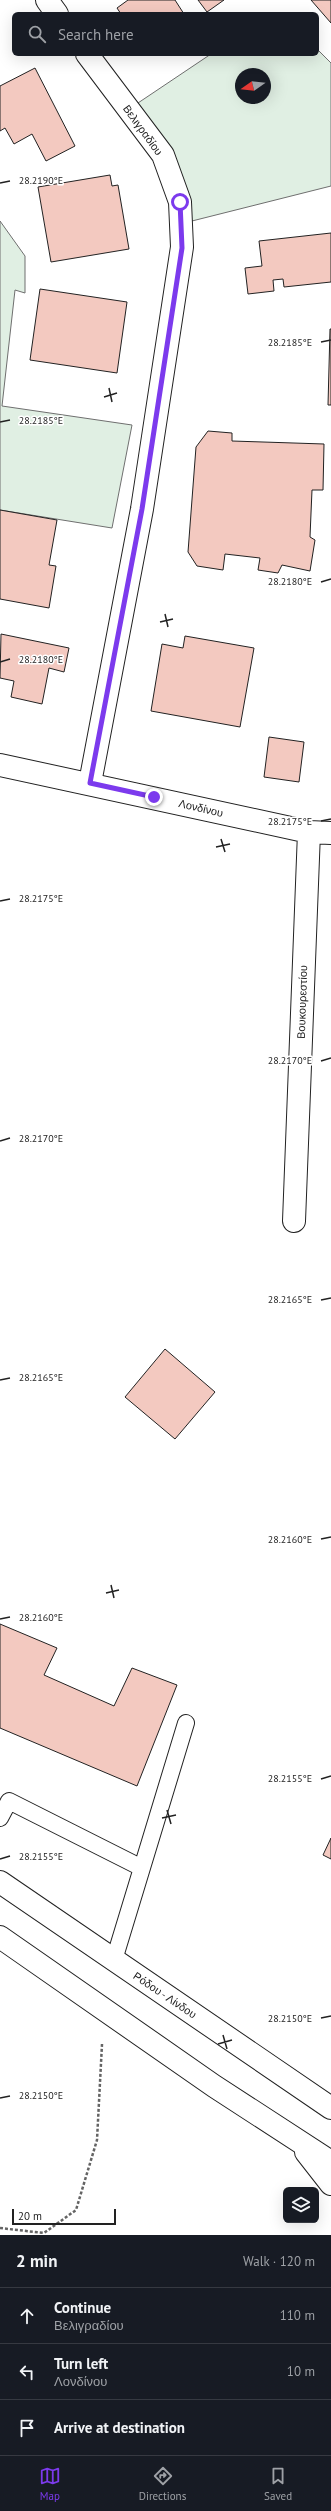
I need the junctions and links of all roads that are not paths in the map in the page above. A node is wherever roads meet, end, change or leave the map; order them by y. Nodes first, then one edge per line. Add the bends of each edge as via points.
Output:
1 (46, 0) edge
2 (55, 12) edge
3 (89, 56) edge
4 (0, 765) edge
5 (90, 783) junction
6 (309, 832) junction
7 (331, 833) edge
8 (294, 1221) dead end
9 (186, 1723) dead end
10 (0, 1818) edge
11 (142, 1868) junction
12 (0, 1882) edge
13 (0, 1937) edge
14 (114, 1960) junction
15 (331, 2108) edge
16 (295, 2139) junction
17 (331, 2162) edge
18 (331, 2184) edge

1 - 2 street
3 - 5 street, Βελιγραδίου via 163,155 180,202 182,248 142,509
4 - 5 street, Λονδίνου
5 - 6 street, Λονδίνου
6 - 7 street, Λονδίνου
6 - 8 street, Βουκουρεστίου
9 - 11 lane
10 - 11 lane via 9,1802
11 - 14 lane
12 - 14 street, Ρόδου - Λίνδου
13 - 16 street
14 - 15 street, Ρόδου - Λίνδου
16 - 17 street
16 - 18 street

